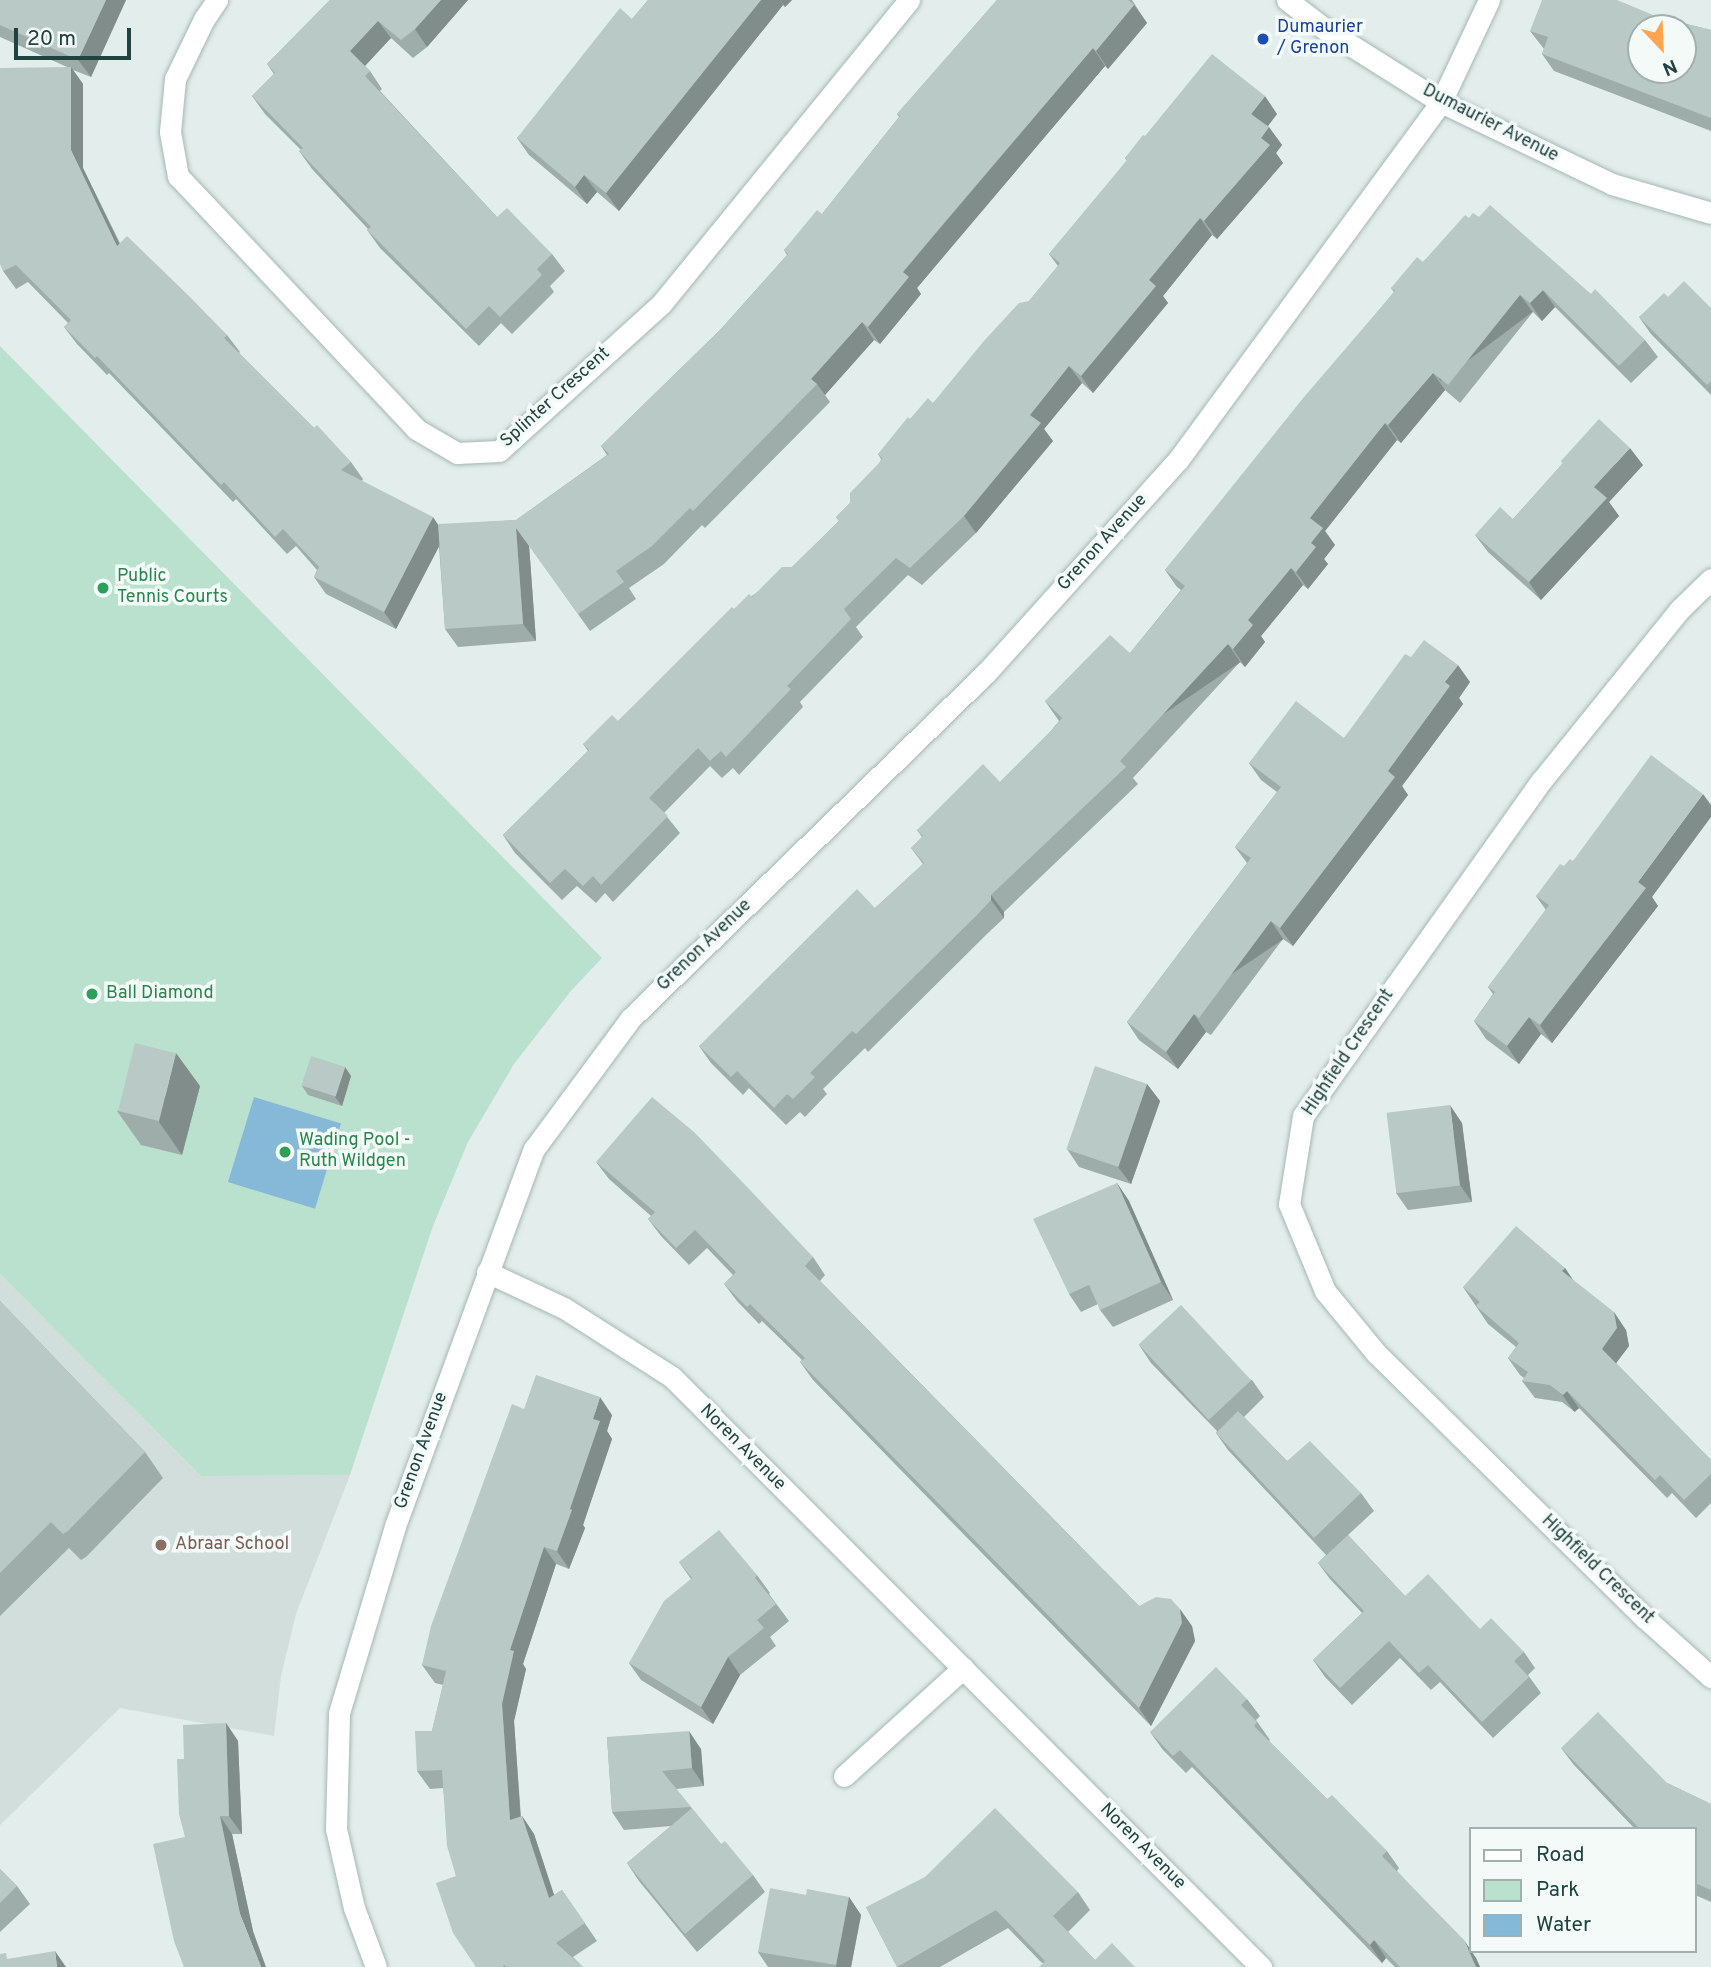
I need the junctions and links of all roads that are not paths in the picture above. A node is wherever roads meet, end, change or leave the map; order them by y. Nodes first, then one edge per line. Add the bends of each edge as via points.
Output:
1 (217, 0) edge
2 (909, 0) edge
3 (1287, 0) edge
4 (1489, 0) edge
5 (1441, 102) junction
6 (1711, 213) edge
7 (1711, 579) edge
8 (488, 1272) junction
9 (963, 1668) junction
10 (1711, 1677) edge
11 (844, 1776) dead end
12 (376, 1967) edge
13 (1261, 1967) edge

1 - 2 street, Splinter Crescent via 175,79 170,132 178,176 416,429 457,453 499,451 662,303
3 - 5 street, Dumaurier Avenue
4 - 5 street, Grenon Avenue
5 - 6 street, Dumaurier Avenue via 1612,184
5 - 8 street, Grenon Avenue via 1178,460 986,673 631,1017 534,1149
7 - 10 street, Highfield Crescent via 1680,609 1541,781 1303,1116 1289,1204 1325,1291 1376,1353
8 - 9 street, Noren Avenue via 564,1308 672,1377
8 - 12 street, Grenon Avenue via 395,1526 339,1713 336,1829 354,1908
9 - 11 street
9 - 13 street, Noren Avenue

